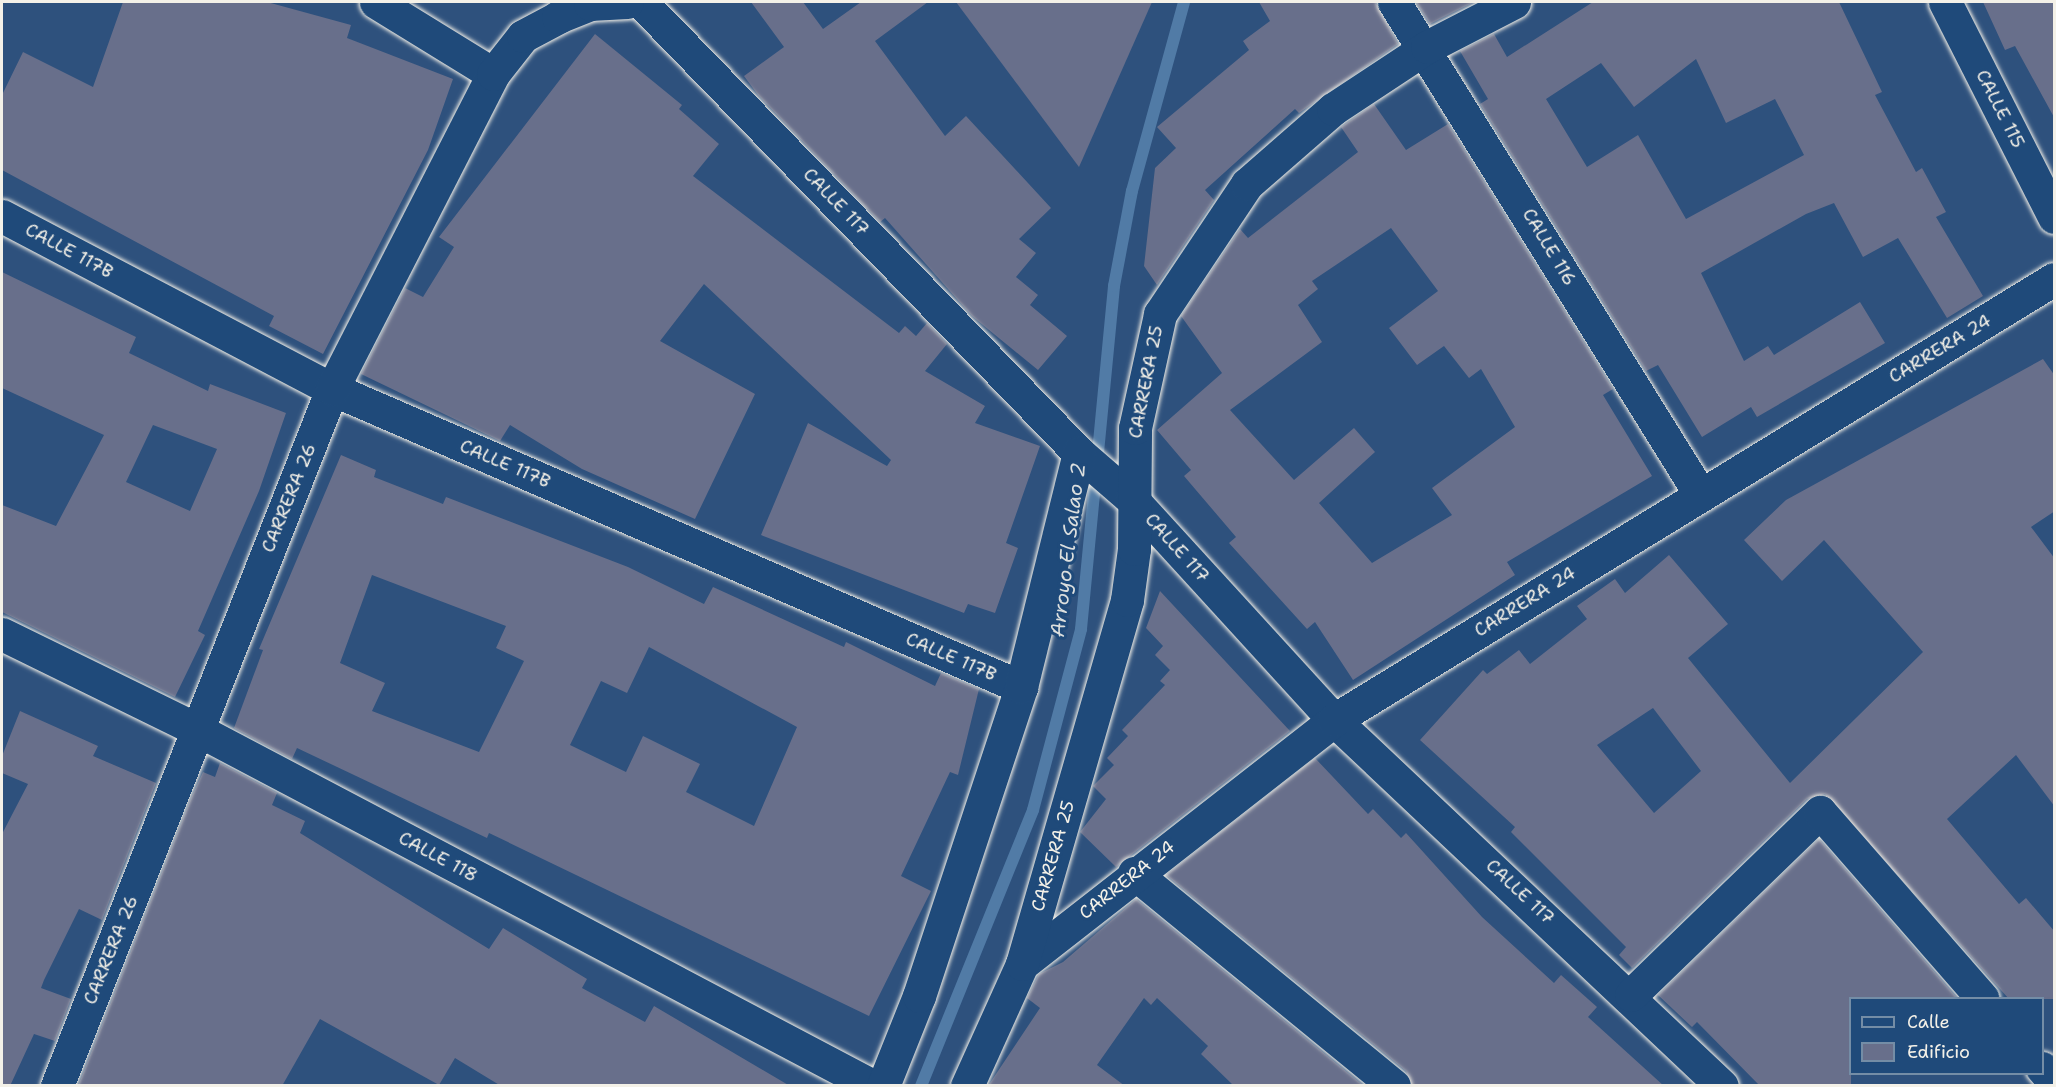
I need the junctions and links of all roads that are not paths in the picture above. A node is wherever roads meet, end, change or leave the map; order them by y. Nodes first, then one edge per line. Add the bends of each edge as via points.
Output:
1 (376, 2) edge
2 (627, 2) edge
3 (641, 2) edge
4 (1394, 2) edge
5 (1514, 2) edge
6 (1945, 2) edge
7 (1427, 47) junction
8 (493, 74) junction
9 (2, 216) edge
10 (2055, 217) edge
11 (2055, 279) edge
12 (332, 389) junction
13 (1079, 453) junction
14 (1700, 494) junction
15 (1132, 499) junction
16 (2, 634) edge
17 (1021, 687) junction
18 (1334, 720) junction
19 (198, 730) junction
20 (1134, 873) junction
21 (1022, 964) junction
22 (1631, 995) junction
23 (1980, 997) edge
24 (2044, 1069) edge
25 (2055, 1082) edge
26 (57, 1086) edge
27 (873, 1086) edge
28 (883, 1086) edge
29 (967, 1086) edge
30 (1394, 1086) edge
31 (1722, 1086) edge

1 - 8 street
2 - 8 street, CARRERA 26 via 590,4 558,16 524,36
3 - 13 street, CALLE 117
4 - 7 street, CALLE 116
5 - 7 street, CARRERA 25
6 - 10 street, CALLE 115
7 - 14 street, CALLE 116
7 - 15 street, CARRERA 25 via 1333,109 1256,177 1200,247 1160,314 1135,428
8 - 12 street, CARRERA 26
9 - 12 street, CALLE 117B
11 - 14 street, CARRERA 24
12 - 17 street, CALLE 117B
12 - 19 street, CARRERA 26
13 - 15 street, CALLE 117
13 - 17 street
14 - 18 street, CARRERA 24
15 - 18 street, CALLE 117
15 - 21 street, CARRERA 25 via 1134,549 1127,600
16 - 19 street, CALLE 118
17 - 28 street via 919,996
18 - 20 street, CARRERA 24
18 - 22 street, CALLE 117
19 - 26 street, CARRERA 26
19 - 27 street, CALLE 118
20 - 21 street, CARRERA 24
20 - 30 street
21 - 29 street, CARRERA 25
22 - 23 street via 1820,812
22 - 31 street, CALLE 117
24 - 25 street

